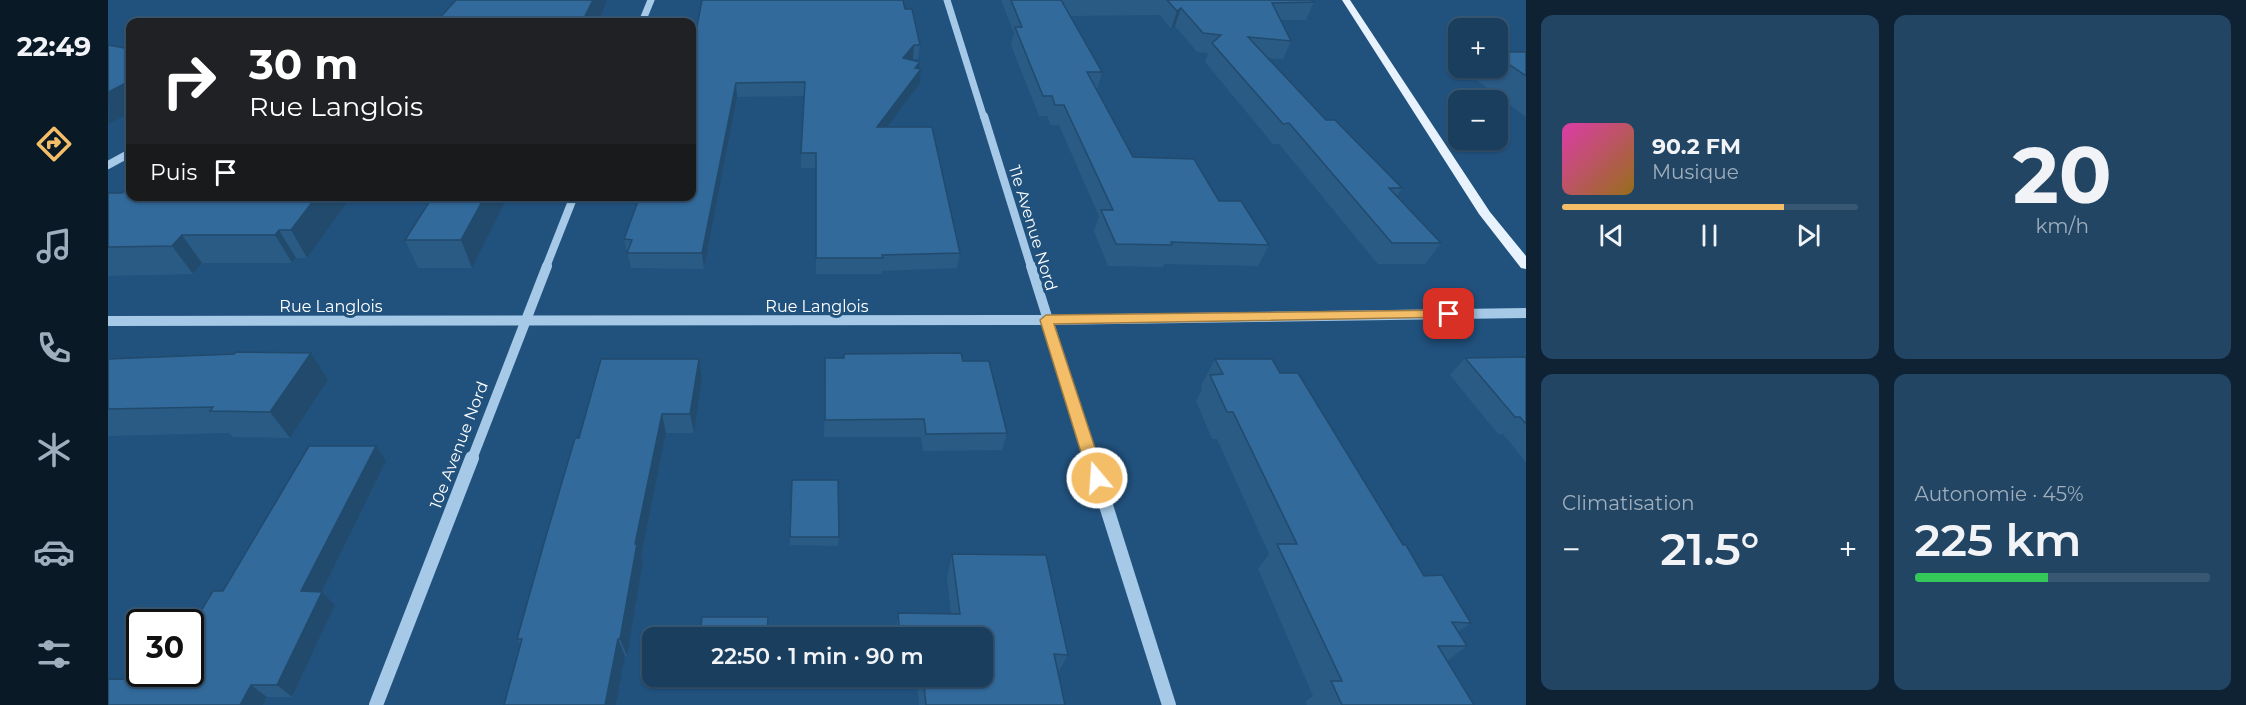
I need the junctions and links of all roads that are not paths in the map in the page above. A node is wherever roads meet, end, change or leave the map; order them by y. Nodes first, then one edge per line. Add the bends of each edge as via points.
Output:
1 (651, 0) edge
2 (946, 0) edge
3 (1346, 0) edge
4 (644, 18) edge
5 (126, 155) edge
6 (108, 165) edge
7 (572, 201) edge
8 (1526, 264) edge
9 (1526, 313) edge
10 (1046, 320) junction
11 (108, 321) edge
12 (525, 321) junction
13 (376, 705) edge
14 (1169, 705) edge

1 - 4 street
2 - 10 street, 11e Avenue Nord
3 - 8 main road via 1485,214
5 - 6 street
7 - 12 street, 10e Avenue Nord
9 - 10 street, Rue Langlois
10 - 12 street, Rue Langlois
10 - 14 street, 11e Avenue Nord
11 - 12 street, Rue Langlois
12 - 13 street, 10e Avenue Nord

